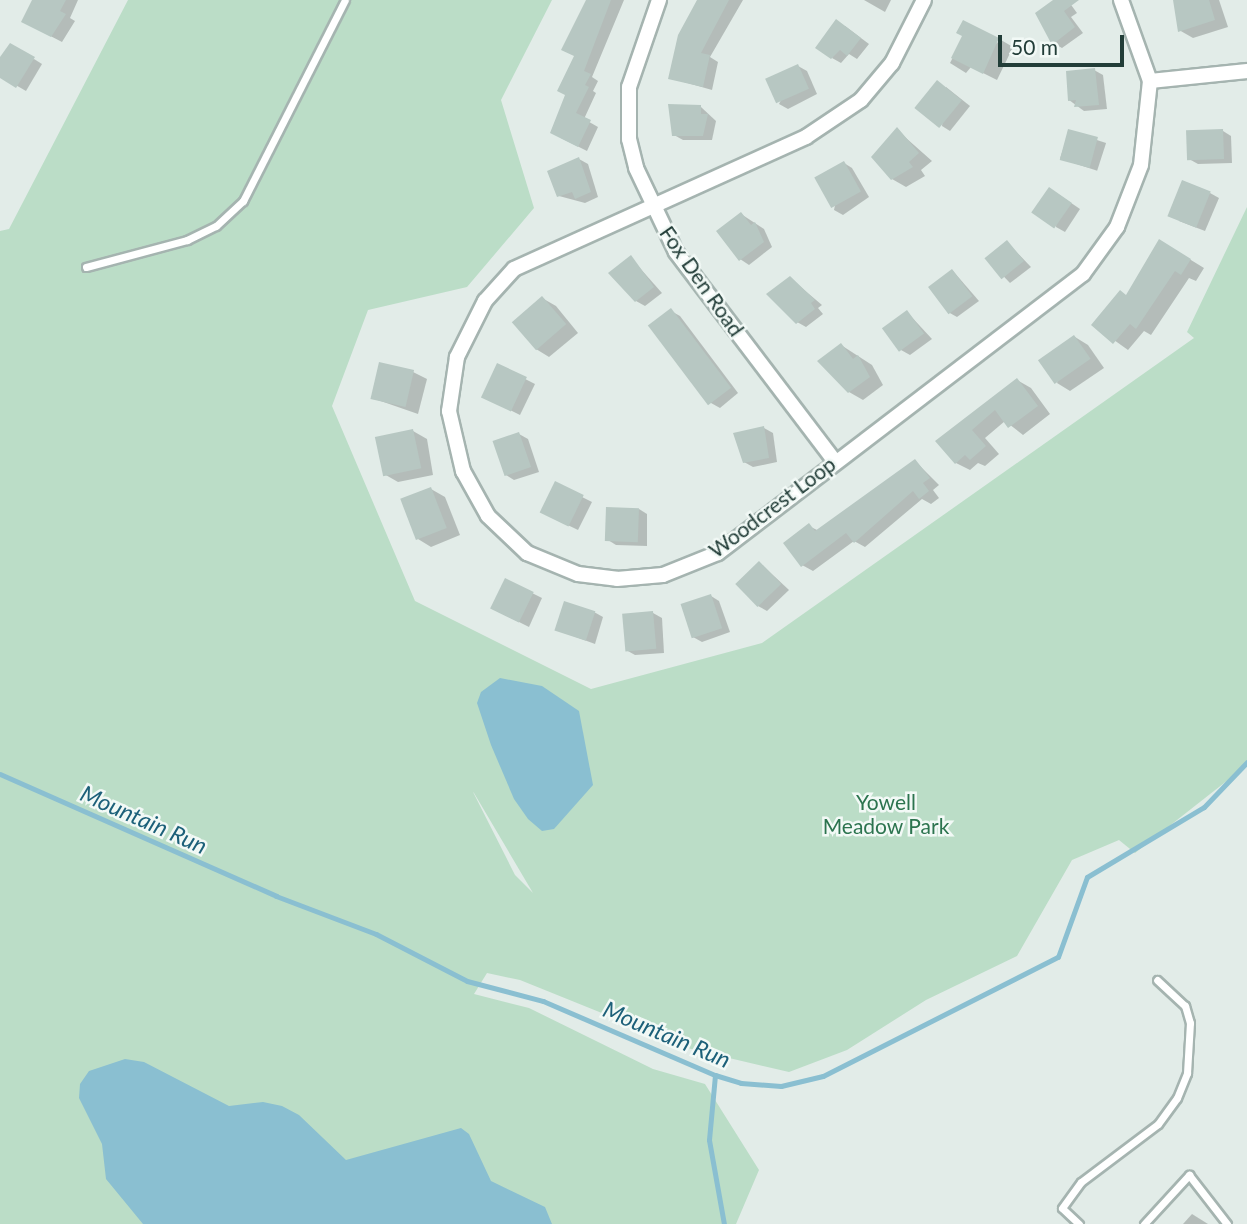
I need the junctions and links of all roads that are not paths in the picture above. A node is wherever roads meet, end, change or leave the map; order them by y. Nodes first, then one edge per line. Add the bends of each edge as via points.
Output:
1 (345, 0) edge
2 (659, 0) edge
3 (924, 0) edge
4 (1121, 0) edge
5 (1247, 71) edge
6 (1150, 81) junction
7 (652, 206) junction
8 (86, 267) dead end
9 (834, 460) junction
10 (1157, 980) dead end
11 (1079, 1224) edge
12 (1144, 1224) edge
13 (1227, 1224) edge

1 - 8 lane via 257,181 227,218 187,240
2 - 7 street, Fox Den Road via 629,87 629,139
3 - 7 street, Woodcrest Loop via 892,63 861,100 806,137
4 - 6 street, Woodcrest Loop
5 - 6 street
6 - 9 street, Woodcrest Loop via 1141,165 1116,227 1083,274
7 - 9 street, Fox Den Road via 676,252
7 - 9 street, Woodcrest Loop via 514,269 485,301 457,356 449,411 463,471 488,516 527,553 578,574 617,579 663,575 718,553
10 - 11 lane via 1185,1006 1191,1023 1187,1073 1177,1098 1158,1124 1081,1182 1062,1208
12 - 13 lane via 1189,1175

